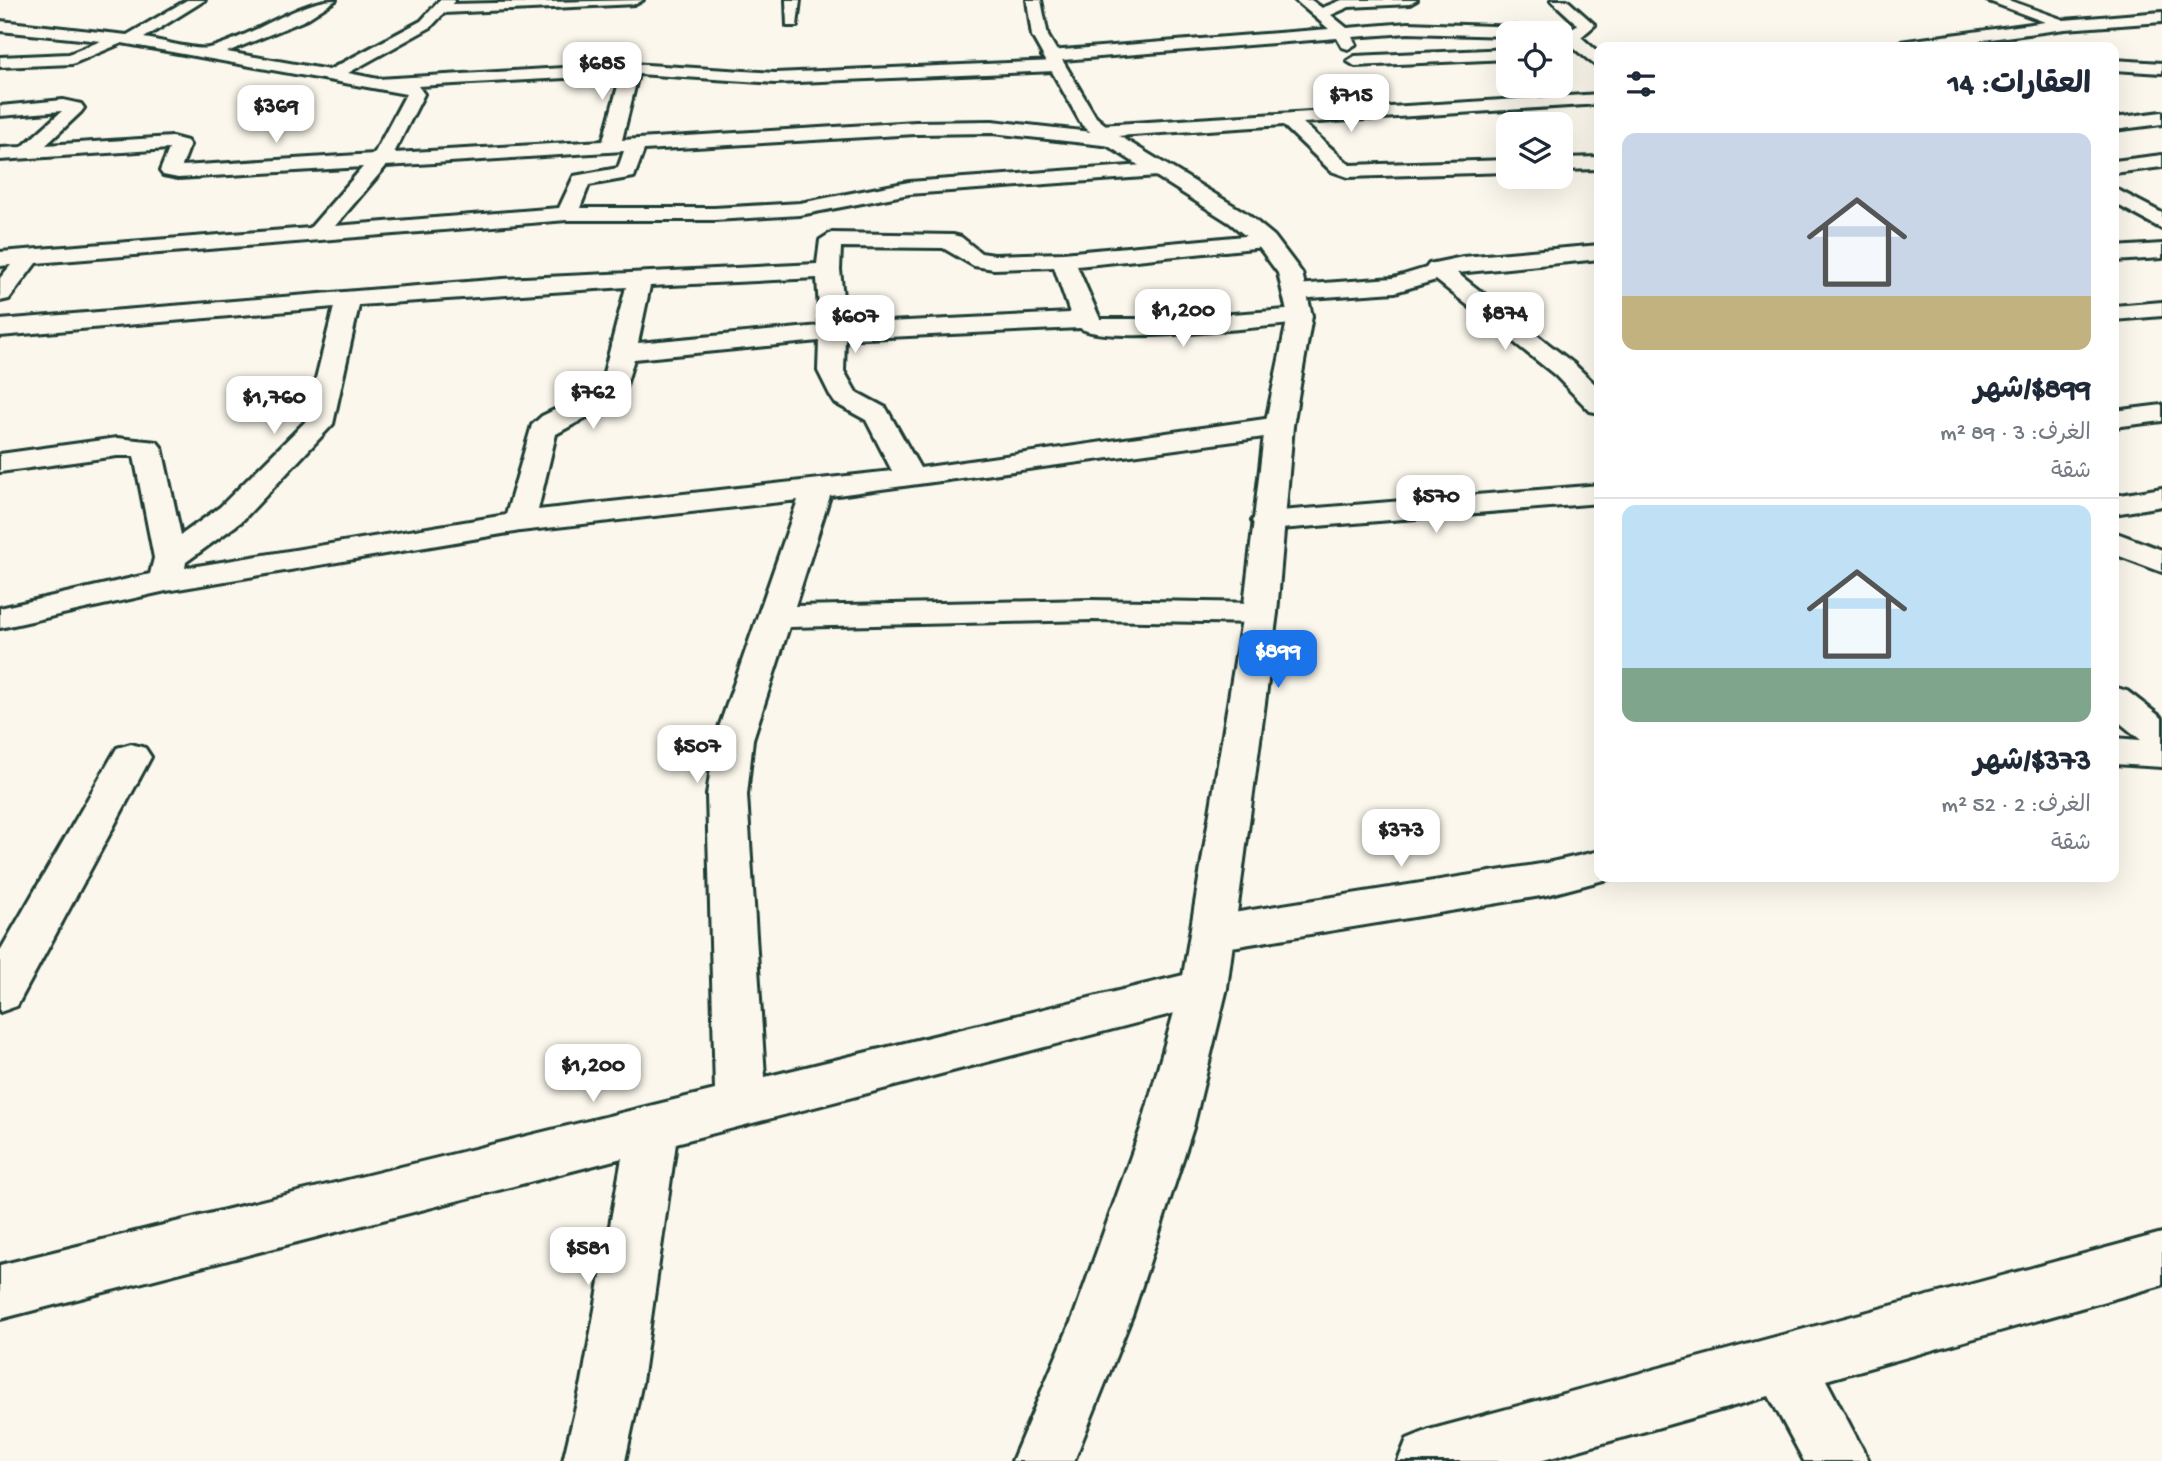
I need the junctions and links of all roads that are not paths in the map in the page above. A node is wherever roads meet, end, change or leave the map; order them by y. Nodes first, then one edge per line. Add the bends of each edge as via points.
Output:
1 (198, 0) edge
2 (329, 0) edge
3 (635, 0) edge
4 (793, 0) edge
5 (1034, 0) edge
6 (1302, 0) edge
7 (1410, 0) edge
8 (1558, 0) edge
9 (1993, 0) edge
10 (444, 4) edge
11 (1321, 14) junction
12 (2162, 18) edge
13 (792, 23) dead end
14 (2065, 24) junction
15 (0, 26) edge
16 (2028, 29) junction
17 (1341, 31) junction
18 (1574, 34) junction
19 (124, 39) junction
20 (1936, 42) edge
21 (2029, 42) edge
22 (208, 54) junction
23 (1573, 54) edge
24 (1496, 55) edge
25 (1593, 56) edge
26 (1053, 61) junction
27 (1355, 61) junction
28 (0, 62) edge
29 (2119, 65) edge
30 (2162, 68) edge
31 (631, 69) junction
32 (330, 76) junction
33 (1364, 78) dead end
34 (381, 83) junction
35 (1380, 94) dead end
36 (1594, 99) edge
37 (1560, 102) junction
38 (0, 111) edge
39 (1396, 111) junction
40 (2162, 118) edge
41 (1288, 119) junction
42 (1590, 122) dead end
43 (2119, 123) edge
44 (1106, 136) junction
45 (636, 143) junction
46 (611, 145) junction
47 (29, 151) junction
48 (0, 154) edge
49 (382, 158) junction
50 (2162, 161) edge
51 (1594, 163) edge
52 (1573, 164) edge
53 (1496, 166) edge
54 (2119, 166) edge
55 (1158, 170) junction
56 (2119, 200) edge
57 (834, 203) junction
58 (567, 214) junction
59 (2162, 222) edge
60 (317, 233) junction
61 (831, 240) junction
62 (1266, 241) junction
63 (2162, 251) edge
64 (1594, 252) edge
65 (2119, 254) edge
66 (29, 257) junction
67 (0, 260) edge
68 (1063, 260) junction
69 (1437, 269) junction
70 (828, 270) junction
71 (639, 279) junction
72 (0, 294) edge
73 (348, 300) junction
74 (1298, 304) junction
75 (2162, 309) edge
76 (2119, 313) edge
77 (1085, 320) junction
78 (0, 328) edge
79 (833, 332) junction
80 (623, 352) junction
81 (1594, 366) edge
82 (1564, 369) junction
83 (1594, 399) edge
84 (2162, 413) edge
85 (2119, 418) edge
86 (1279, 426) junction
87 (0, 463) edge
88 (911, 478) junction
89 (817, 489) junction
90 (1594, 495) edge
91 (2162, 497) edge
92 (2119, 504) edge
93 (520, 522) junction
94 (1268, 522) junction
95 (2119, 544) edge
96 (2162, 562) edge
97 (168, 569) junction
98 (1260, 613) junction
99 (774, 617) junction
100 (0, 618) edge
101 (2119, 703) edge
102 (2162, 737) edge
103 (2119, 751) edge
104 (2162, 754) edge
105 (131, 757) dead end
106 (1594, 867) edge
107 (1214, 933) junction
108 (1204, 988) junction
109 (0, 993) edge
110 (741, 1104) junction
111 (653, 1126) junction
112 (2162, 1259) edge
113 (0, 1292) edge
114 (1784, 1365) junction
115 (594, 1461) edge
116 (1043, 1461) edge
117 (1429, 1461) edge
118 (1838, 1461) edge

1 - 19 street
2 - 22 street via 300,17
3 - 10 street
4 - 13 street
5 - 26 street via 1036,22
6 - 11 street
7 - 11 street via 1347,3
8 - 18 street via 1587,25
9 - 14 street
10 - 32 street via 426,24
11 - 17 street
12 - 14 street
14 - 16 street
15 - 19 street
16 - 20 street
16 - 21 street
17 - 18 street via 1428,27
17 - 26 street
17 - 27 street
18 - 25 street
19 - 22 street
19 - 28 street via 72,59
22 - 32 street
23 - 25 street
24 - 27 street
26 - 31 street via 775,78
26 - 44 street via 1089,121
27 - 33 street
29 - 30 street
31 - 34 street
31 - 46 street
32 - 34 street
34 - 49 street via 415,94
35 - 39 street
36 - 37 street
37 - 39 street
37 - 42 street
38 - 47 street via 75,108
39 - 41 street
40 - 43 street
41 - 44 street
41 - 53 street via 1338,167 1348,171
44 - 45 street via 962,127
44 - 55 street
45 - 46 street
45 - 58 street via 627,173 581,180
46 - 49 street
47 - 48 street
47 - 49 street via 172,143 180,145 170,171 178,172
49 - 60 street
50 - 54 street
51 - 52 street
55 - 57 street via 909,188
55 - 62 street via 1238,218
56 - 59 street
57 - 58 street via 714,214
57 - 61 street
58 - 60 street
60 - 66 street
61 - 68 street via 943,241 953,242 980,261
61 - 70 street
62 - 68 street
62 - 74 street via 1285,262
63 - 65 street
64 - 69 street
66 - 67 street
66 - 72 street
68 - 77 street
69 - 74 street via 1414,281
69 - 82 street
70 - 71 street
70 - 79 street
71 - 73 street
71 - 80 street
73 - 78 street
73 - 97 street via 319,424 232,514
74 - 77 street via 1118,329 1094,327
74 - 86 street
75 - 76 street
77 - 79 street
79 - 80 street
79 - 88 street via 831,371 842,392 876,414
80 - 93 street via 611,394 542,431
81 - 82 street
82 - 83 street
84 - 85 street
86 - 88 street
86 - 94 street
87 - 97 street via 117,447 147,449
88 - 89 street
89 - 93 street
89 - 99 street
90 - 94 street
91 - 92 street
93 - 97 street
94 - 98 street
95 - 96 street
97 - 100 street
98 - 99 street via 1091,610
98 - 107 street
99 - 110 street via 734,739 727,795
101 - 102 street
103 - 104 street
105 - 109 street
106 - 107 street
107 - 108 street
108 - 110 street
108 - 116 street via 1167,1128 1103,1316
110 - 111 street
111 - 113 street
111 - 115 street via 612,1382
112 - 114 street
114 - 117 street
114 - 118 street

